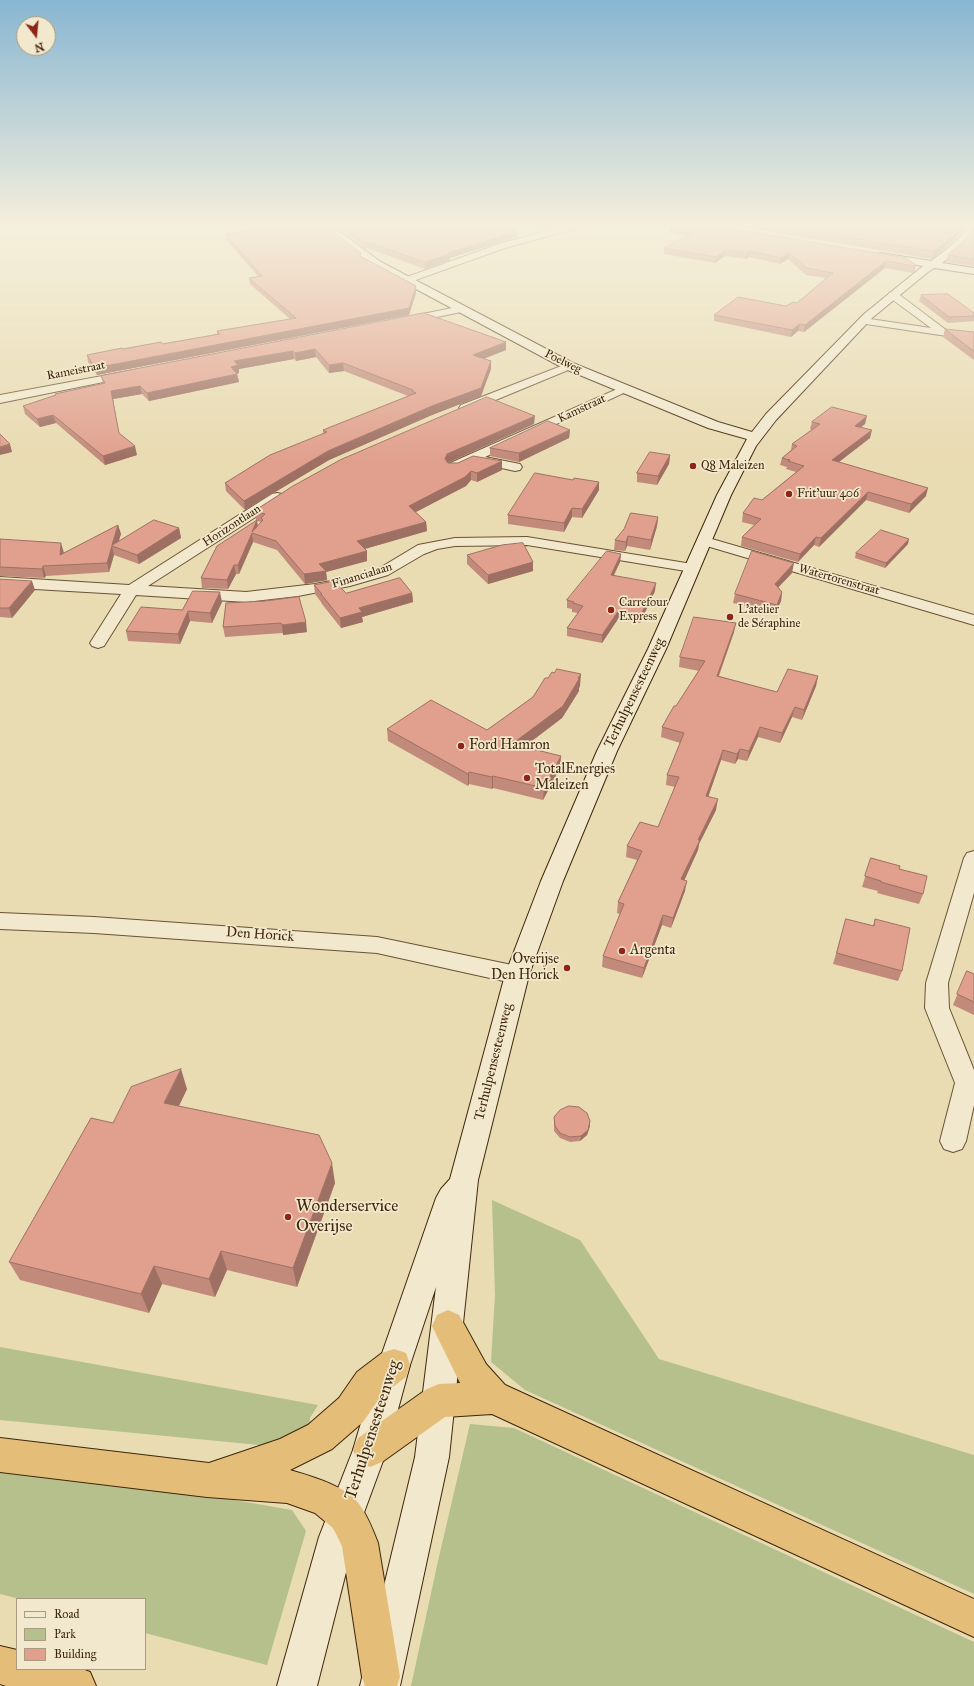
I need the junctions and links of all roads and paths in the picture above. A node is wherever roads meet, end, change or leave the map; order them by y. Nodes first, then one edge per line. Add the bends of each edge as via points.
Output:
1 (450, 303) edge
2 (884, 303) edge
3 (903, 303) edge
4 (462, 309) junction
5 (863, 321) junction
6 (392, 323) edge
7 (974, 337) edge
8 (569, 366) junction
9 (141, 372) edge
10 (624, 389) junction
11 (0, 400) edge
12 (452, 413) edge
13 (755, 437) junction
14 (474, 459) junction
15 (453, 467) edge
16 (515, 467) dead end
17 (288, 491) edge
18 (705, 541) junction
19 (692, 568) junction
20 (0, 582) edge
21 (131, 591) junction
22 (974, 620) edge
23 (98, 644) dead end
24 (974, 858) edge
25 (0, 921) edge
26 (517, 975) junction
27 (953, 1140) dead end
28 (464, 1180) junction
29 (448, 1326) junction
30 (394, 1365) junction
31 (493, 1397) junction
32 (439, 1400) junction
33 (370, 1450) junction
34 (0, 1455) edge
35 (207, 1480) junction
36 (348, 1532) junction
37 (974, 1618) edge
38 (0, 1665) edge
39 (16, 1669) edge
40 (18, 1670) edge
41 (380, 1682) edge
42 (76, 1686) edge
43 (297, 1686) edge

1 - 4 main road, Poelweg
2 - 5 main road, Terhulpensesteenweg
3 - 7 street via 935,327
4 - 6 street
4 - 8 main road, Poelweg
5 - 7 street
5 - 13 main road, Terhulpensesteenweg
8 - 10 main road, Poelweg
8 - 12 street
9 - 11 street, Rameistraat
10 - 13 main road, Poelweg via 713,426
10 - 14 street, Kamstraat
13 - 18 main road, Terhulpensesteenweg via 724,495
14 - 15 street, Kamstraat
14 - 16 street
17 - 21 street, Horizontlaan
18 - 19 main road, Terhulpensesteenweg
18 - 22 street, Watertorenstraat
19 - 21 street, Financialaan via 527,541 455,542 419,550 384,572 344,583 281,595 246,597
19 - 26 main road, Terhulpensesteenweg via 657,649 607,751 552,881
20 - 21 street, Financialaan
21 - 23 street, Horizontlaan
24 - 27 street via 937,983 937,1008 967,1083
25 - 26 street, Den Horick via 180,930 377,945
26 - 28 main road, Terhulpensesteenweg
28 - 29 main road, Terhulpensesteenweg
28 - 30 main road, Terhulpensesteenweg via 451,1198
29 - 31 highway via 474,1376
29 - 32 main road, Terhulpensesteenweg
30 - 33 main road, Terhulpensesteenweg
30 - 35 highway via 369,1384 351,1410 320,1437 286,1454
31 - 32 highway
31 - 37 highway
32 - 33 highway
32 - 41 main road, Terhulpensesteenweg via 432,1457
33 - 36 main road, Terhulpensesteenweg
34 - 35 highway
35 - 36 highway via 287,1486 325,1499
36 - 41 highway
36 - 43 main road, Terhulpensesteenweg
38 - 39 highway
40 - 42 highway

